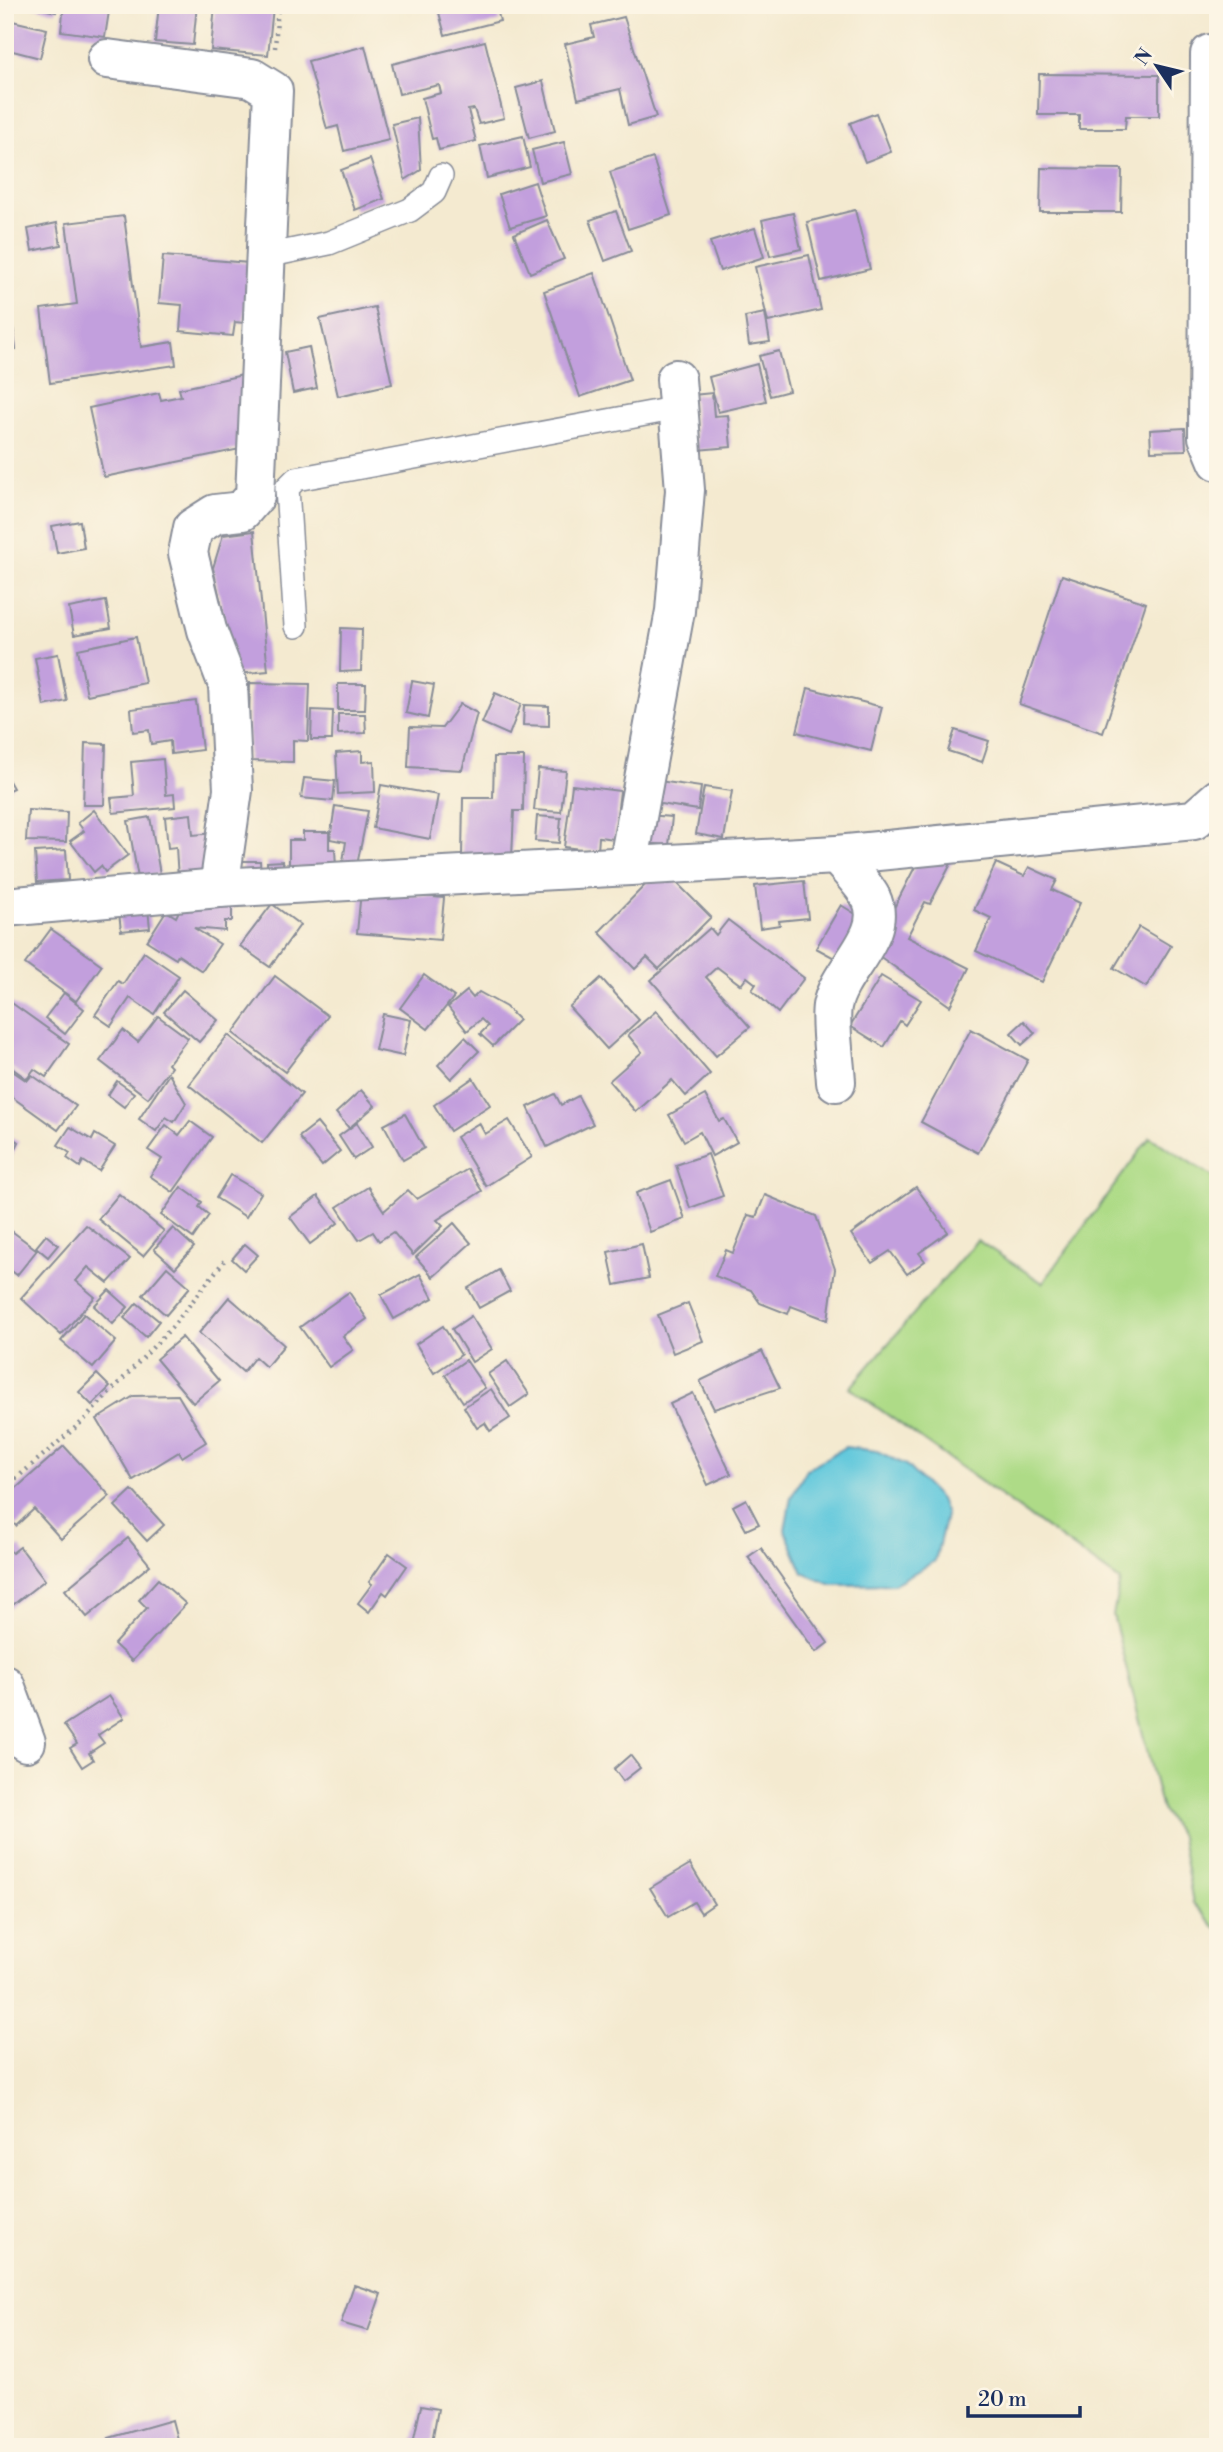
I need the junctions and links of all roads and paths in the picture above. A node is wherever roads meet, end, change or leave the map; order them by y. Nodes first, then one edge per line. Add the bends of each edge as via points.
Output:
1 (1210, 54) dead end
2 (107, 59) dead end
3 (441, 176) dead end
4 (265, 256) junction
5 (677, 394) joint
6 (1218, 461) edge
7 (296, 626) dead end
8 (1210, 817) edge
9 (837, 855) junction
10 (628, 866) junction
11 (219, 888) junction
12 (5, 907) edge
13 (836, 1082) dead end
14 (224, 1261) dead end
15 (5, 1488) edge
16 (5, 1685) edge
17 (26, 1742) dead end

1 - 6 street via 1208,437
2 - 4 street via 252,78 273,91
3 - 4 lane via 434,191 410,210 329,243
4 - 11 street via 255,496 242,511 215,514 193,528 188,553 207,630 228,685 233,790
5 - 7 lane via 296,479 288,488
5 - 10 street via 685,490 675,611
8 - 9 street
9 - 10 street
9 - 13 street via 870,897 876,914 872,933 840,981 832,1007
10 - 11 street
11 - 12 street
14 - 15 path via 173,1326 83,1421
16 - 17 street

